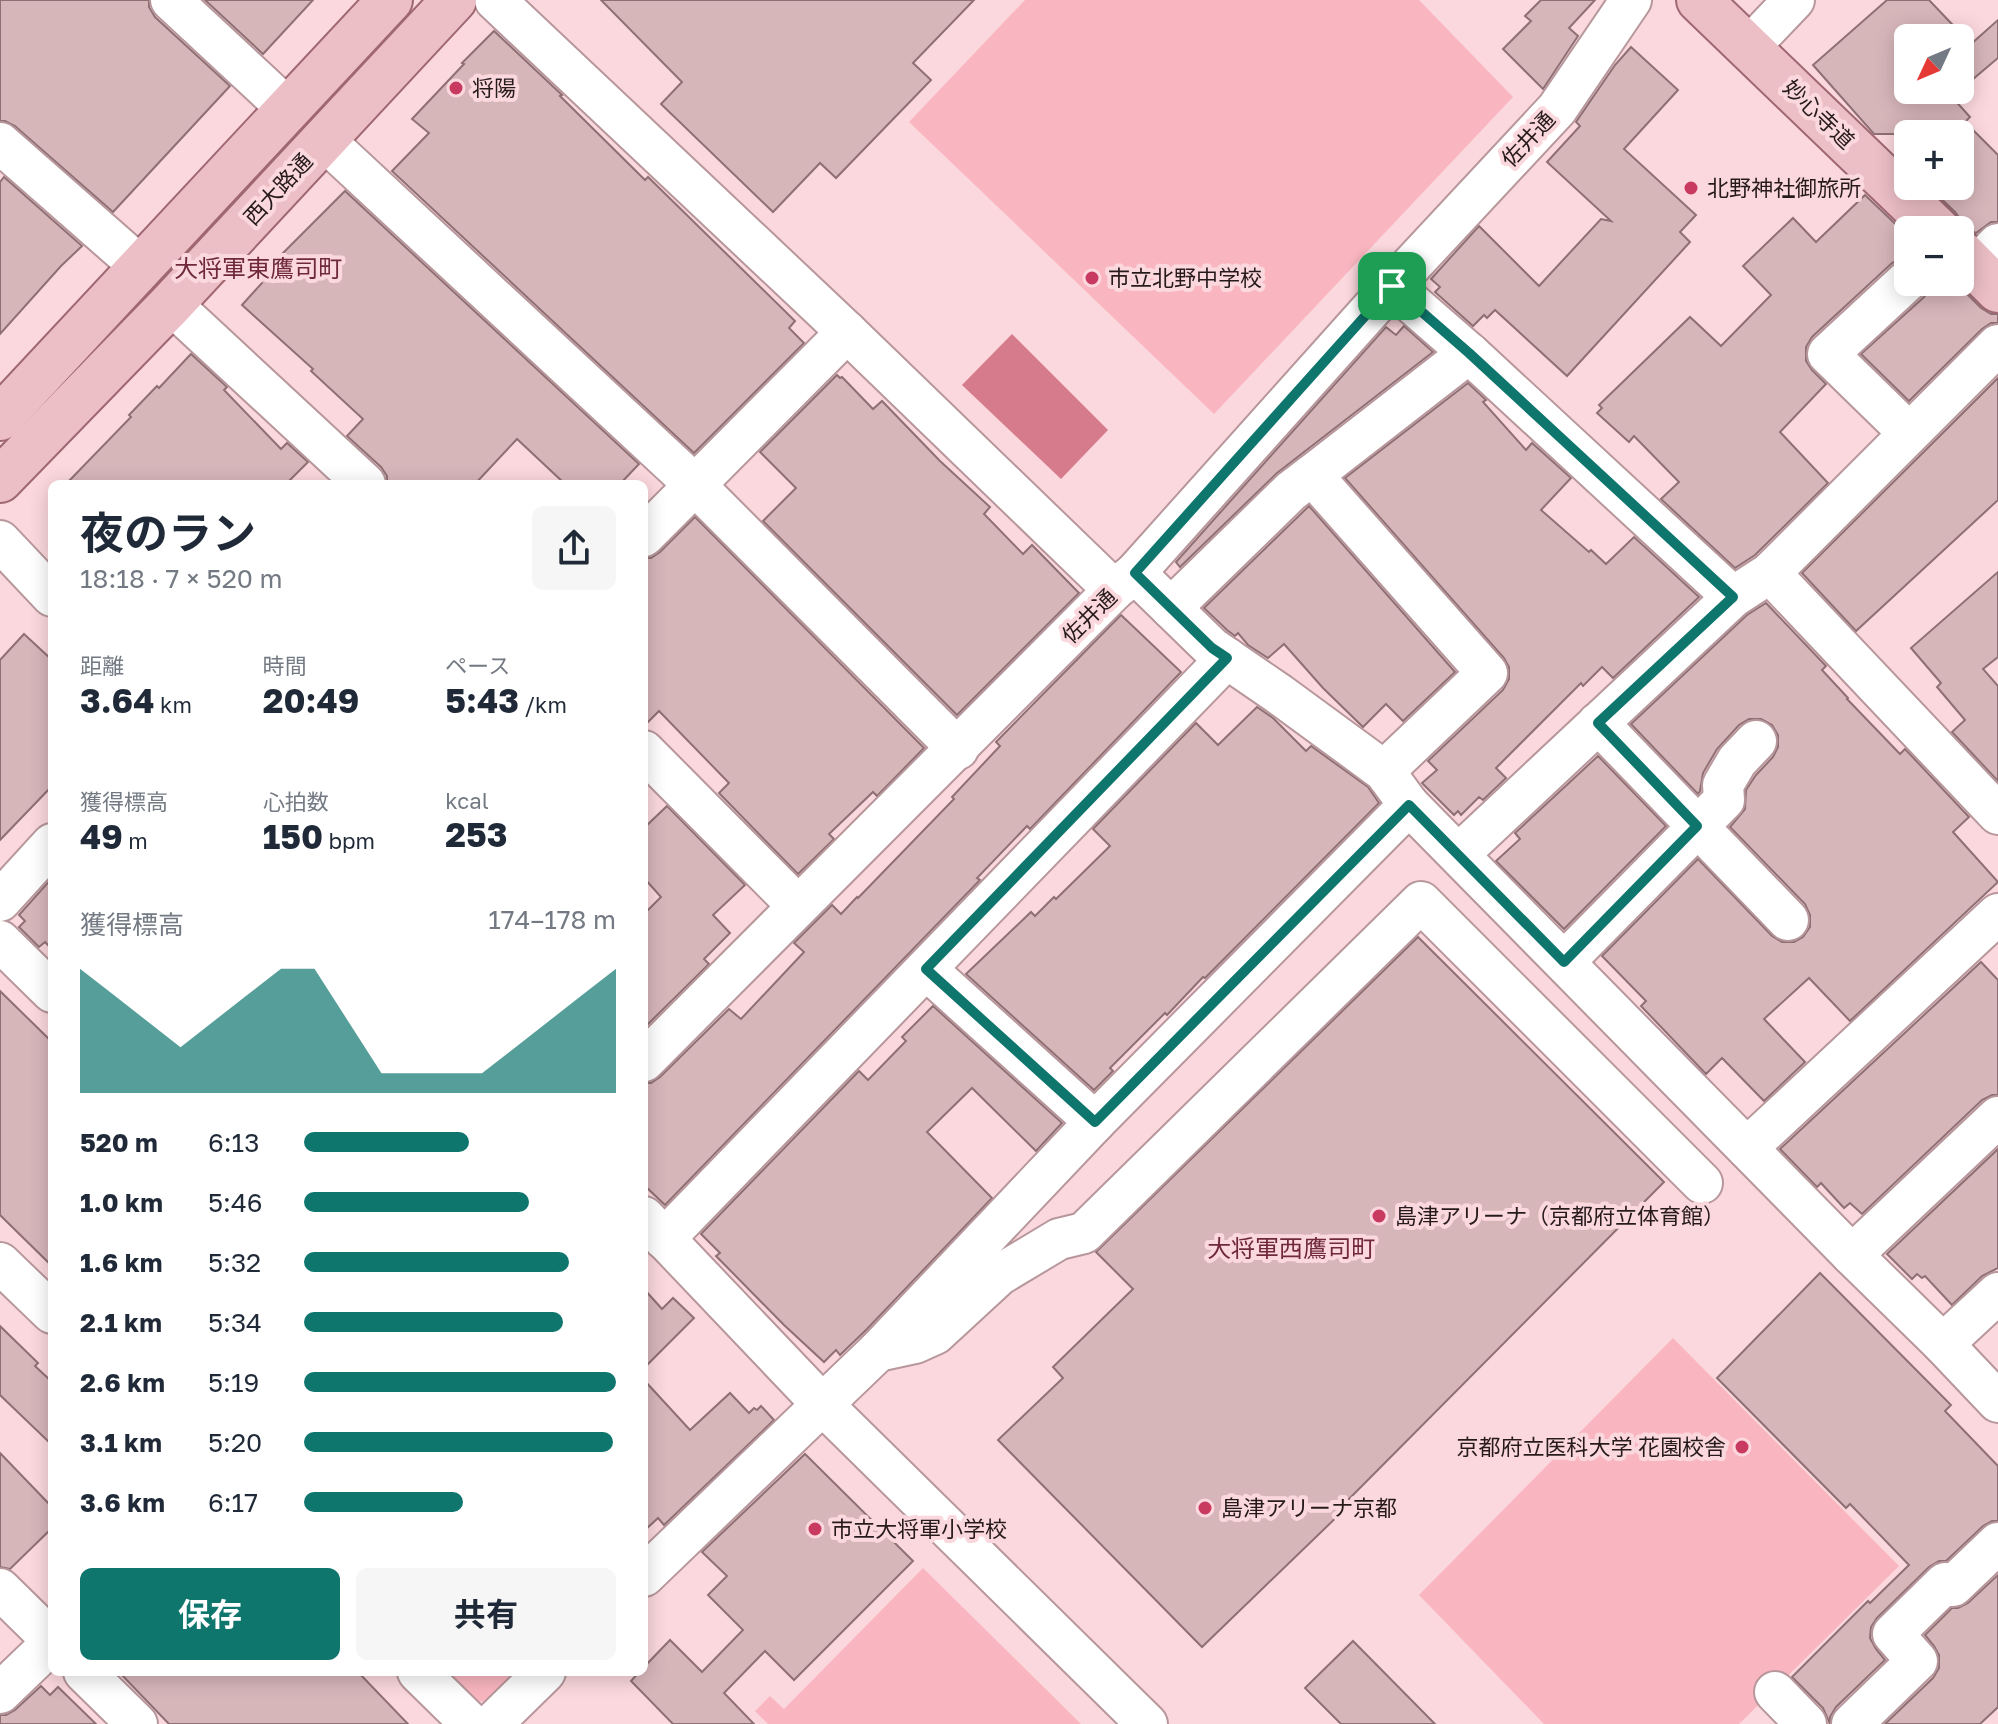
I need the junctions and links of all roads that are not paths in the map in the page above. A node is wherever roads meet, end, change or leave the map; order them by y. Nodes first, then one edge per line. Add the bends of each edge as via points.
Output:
1 (171, 0) edge
2 (390, 0) edge
3 (454, 0) edge
4 (495, 0) edge
5 (1631, 0) edge
6 (1699, 0) edge
7 (1794, 0) edge
8 (1749, 47) junction
9 (288, 109) junction
10 (324, 140) junction
11 (0, 143) edge
12 (1924, 216) edge
13 (141, 267) junction
14 (1392, 286) junction
15 (1894, 293) edge
16 (171, 304) junction
17 (847, 332) junction
18 (1998, 345) edge
19 (1469, 353) junction
20 (0, 418) edge
21 (1909, 433) junction
22 (1312, 475) junction
23 (0, 480) edge
24 (361, 480) edge
25 (695, 485) junction
26 (648, 532) edge
27 (0, 541) edge
28 (1770, 573) junction
29 (1124, 582) junction
30 (48, 592) edge
31 (1733, 597) junction
32 (1171, 608) junction
33 (1227, 658) junction
34 (1598, 723) junction
35 (1756, 741) dead end
36 (958, 749) junction
37 (648, 755) edge
38 (1384, 771) junction
39 (1409, 805) junction
40 (1998, 814) edge
41 (1697, 826) junction
42 (48, 848) edge
43 (1459, 854) junction
44 (0, 901) edge
45 (798, 906) junction
46 (1998, 914) edge
47 (1788, 920) dead end
48 (0, 941) edge
49 (1564, 962) junction
50 (926, 969) junction
51 (48, 988) edge
52 (648, 1057) edge
53 (1998, 1117) edge
54 (1095, 1122) junction
55 (1747, 1148) junction
56 (1702, 1183) dead end
57 (654, 1228) edge
58 (1852, 1255) junction
59 (0, 1263) edge
60 (1998, 1293) edge
61 (48, 1309) edge
62 (1943, 1344) junction
63 (878, 1351) junction
64 (1998, 1402) edge
65 (822, 1404) junction
66 (1998, 1543) edge
67 (648, 1571) edge
68 (0, 1589) edge
69 (48, 1638) edge
70 (48, 1646) edge
71 (88, 1676) edge
72 (422, 1676) edge
73 (541, 1676) edge
74 (1775, 1692) dead end
75 (0, 1693) edge
76 (137, 1724) edge
77 (471, 1724) edge
78 (492, 1724) edge
79 (1147, 1724) edge
80 (1806, 1724) edge
81 (1852, 1724) edge

1 - 9 street
2 - 9 main road
3 - 10 main road, 西大路通
4 - 17 street
5 - 14 street, 佐井通 via 1557,109
6 - 8 main road, 妙心寺道
7 - 8 street
8 - 12 main road, 妙心寺道
9 - 13 main road
10 - 16 main road, 西大路通
10 - 25 street
11 - 13 street
13 - 20 main road
14 - 19 street
14 - 29 street, 佐井通
15 - 21 street via 1828,354
16 - 23 main road, 西大路通
16 - 24 street
17 - 25 street
17 - 29 street
18 - 21 street
19 - 22 street
19 - 31 street
21 - 28 street
22 - 32 street
22 - 38 street via 1487,673
25 - 26 street
25 - 36 street
27 - 30 street
28 - 31 street
28 - 40 street
29 - 32 street
29 - 36 street, 佐井通
31 - 34 street
32 - 33 street
33 - 38 street
33 - 50 street
34 - 41 street
34 - 43 street
35 - 41 street via 1723,785 1724,800
36 - 45 street, 佐井通
37 - 45 street
38 - 39 street
39 - 43 street
39 - 54 street
41 - 47 street
41 - 49 street
42 - 44 street
43 - 49 street
45 - 52 street, 佐井通
46 - 55 street
48 - 51 street
49 - 55 street
50 - 54 street
50 - 57 street
53 - 58 street
54 - 63 street
55 - 58 street
56 - 63 street via 1421,902 1084,1233 1059,1239 999,1275 935,1334
57 - 65 street
58 - 62 street
59 - 61 street
60 - 62 street
62 - 64 street
63 - 65 street
65 - 67 street
65 - 79 street
66 - 81 street via 1953,1586 1945,1583 1893,1634 1917,1661
68 - 69 street
70 - 75 street
71 - 76 street
72 - 77 street
73 - 78 street
74 - 80 street

